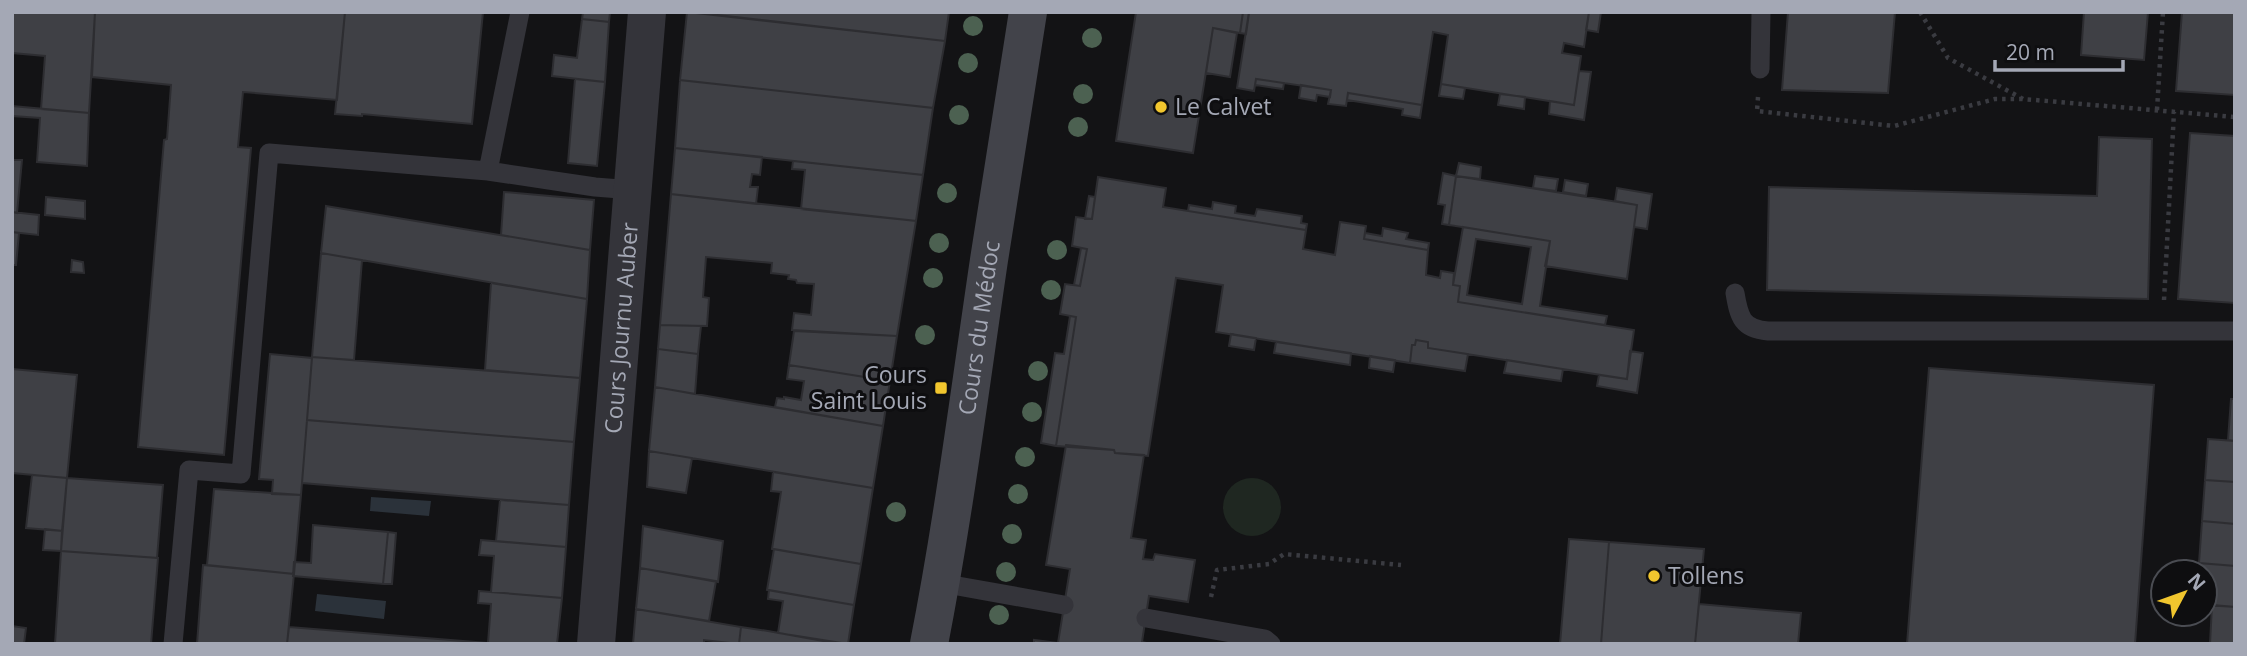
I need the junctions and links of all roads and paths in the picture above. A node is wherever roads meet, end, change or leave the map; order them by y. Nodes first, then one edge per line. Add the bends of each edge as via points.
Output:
1 (520, 12) edge
2 (647, 12) edge
3 (1028, 12) edge
4 (1761, 12) edge
5 (1920, 12) edge
6 (2163, 12) edge
7 (1760, 69) joint
8 (2023, 99) junction
9 (2157, 110) junction
10 (2174, 112) junction
11 (2235, 117) edge
12 (488, 172) junction
13 (633, 190) junction
14 (1735, 293) dead end
15 (2163, 331) junction
16 (2235, 331) edge
17 (1401, 565) dead end
18 (941, 583) junction
19 (1064, 604) dead end
20 (1146, 618) dead end
21 (1204, 628) junction
22 (173, 644) edge
23 (596, 644) edge
24 (929, 644) edge
25 (1271, 644) edge

1 - 12 lane
2 - 13 street, Cours Journu Auber
3 - 18 main road, Cours du Médoc
4 - 7 lane
5 - 8 path via 1948,58
6 - 9 path
7 - 8 path via 1757,111 1894,126 1995,99
8 - 9 path
9 - 10 path
10 - 11 path
10 - 15 path
12 - 13 lane
12 - 22 lane via 269,153 241,474 190,470
13 - 23 street, Cours Journu Auber
14 - 15 lane via 1743,322 1754,330
15 - 16 lane
17 - 21 path via 1284,554 1269,564 1217,570
18 - 19 lane
18 - 24 main road, Cours du Médoc
20 - 21 lane
21 - 25 lane

